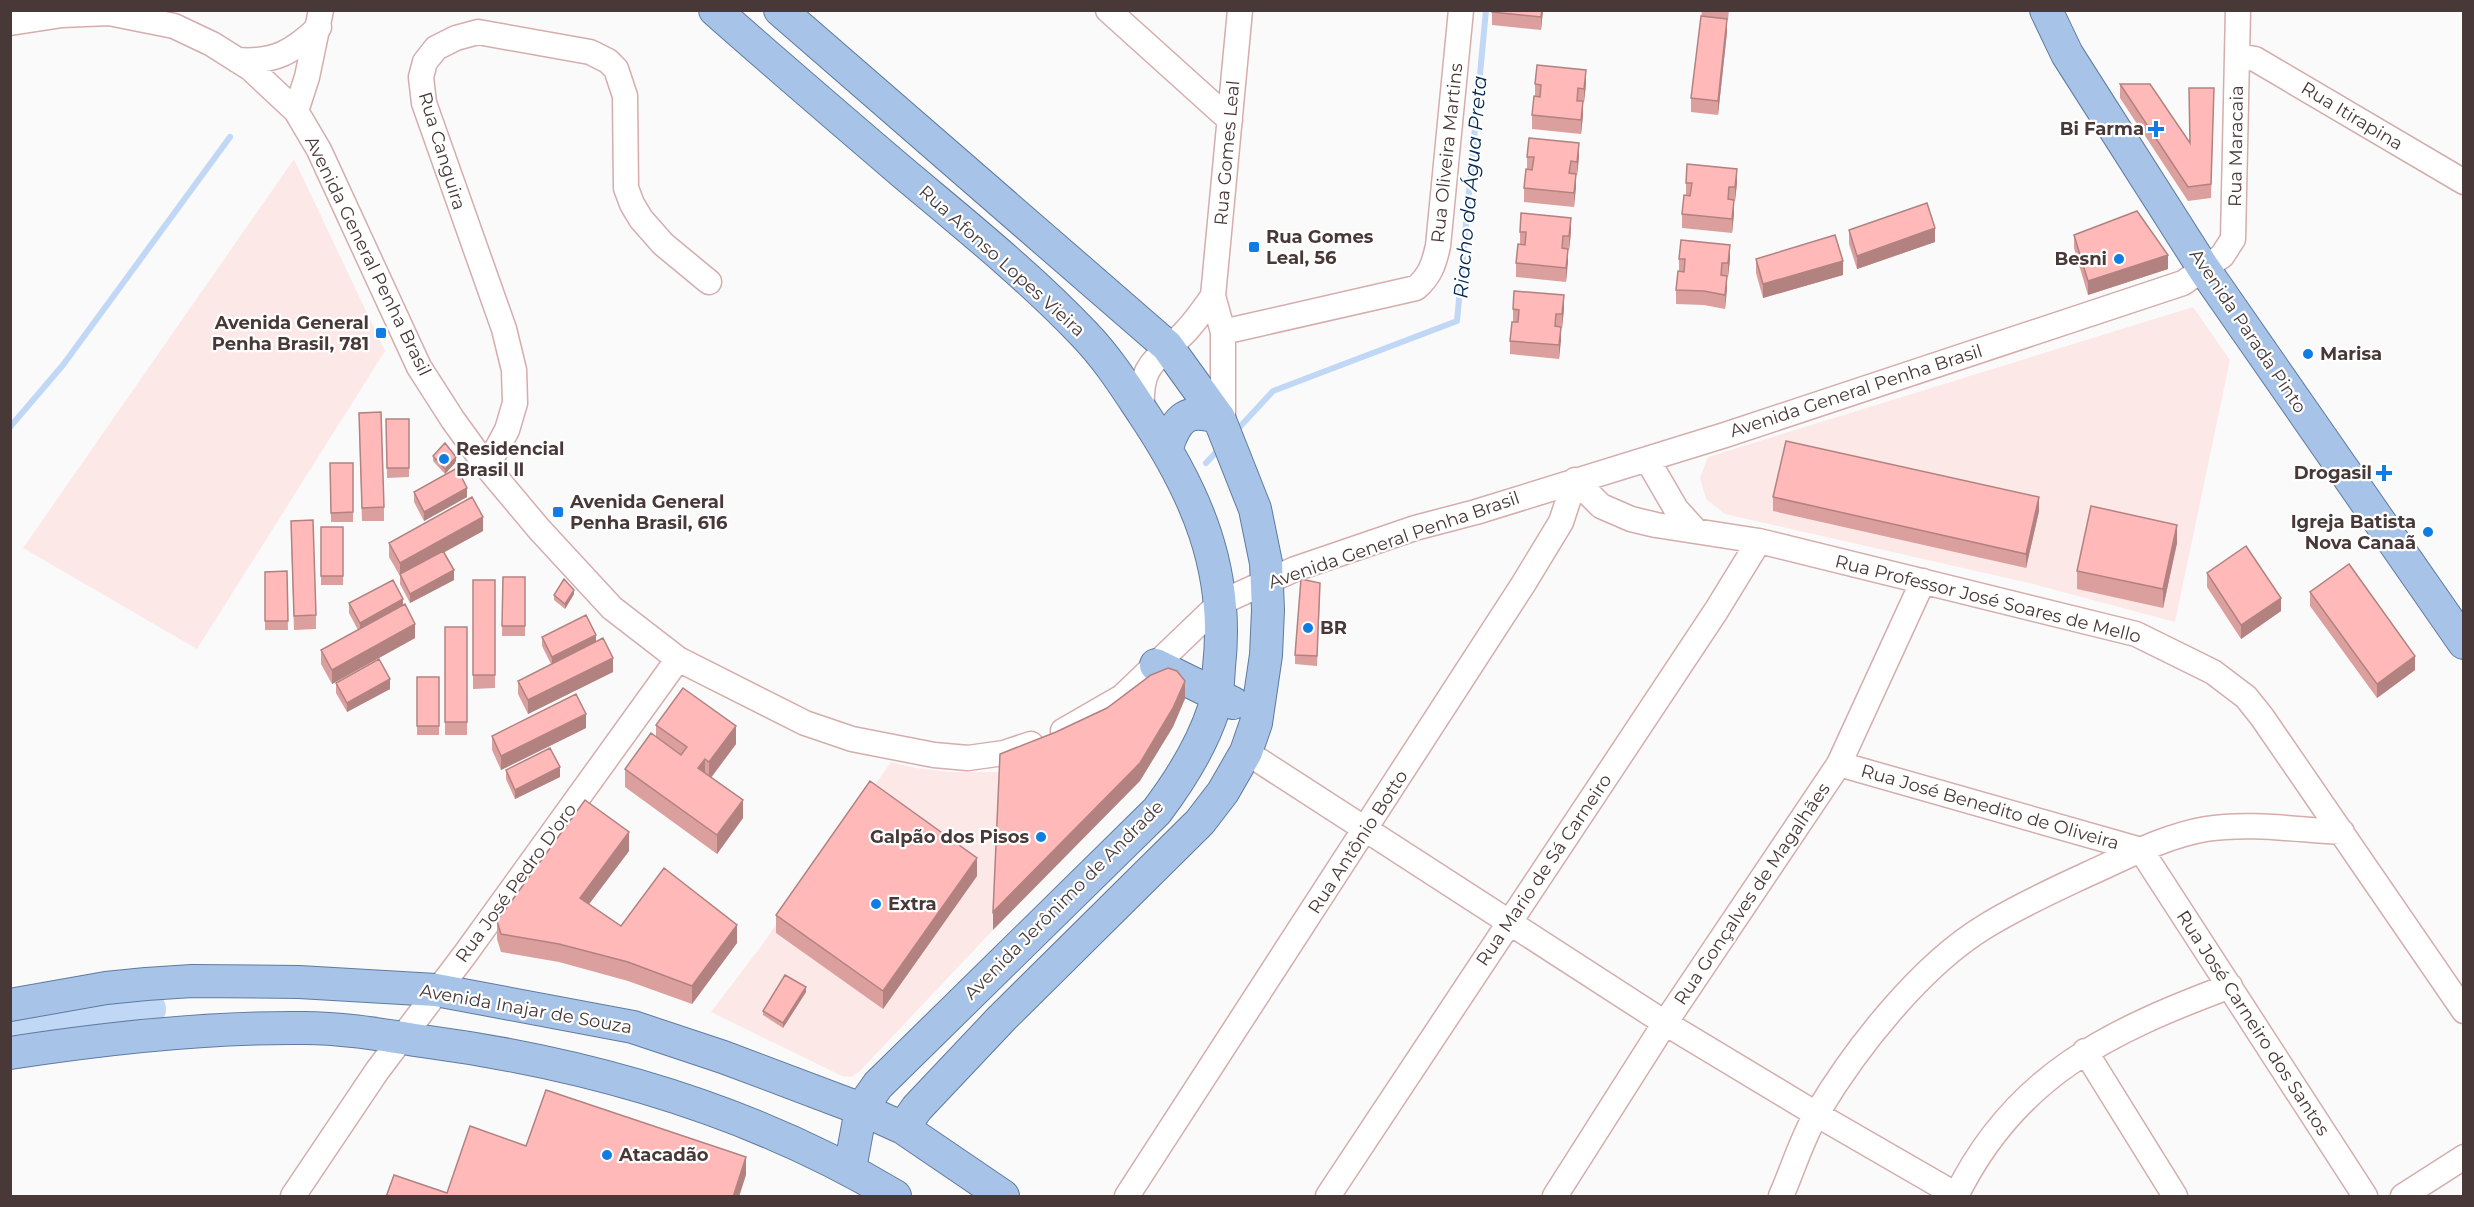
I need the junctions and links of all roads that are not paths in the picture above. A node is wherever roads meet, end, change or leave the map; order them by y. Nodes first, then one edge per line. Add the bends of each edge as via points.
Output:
1 (715, 10) edge
2 (780, 10) edge
3 (1108, 10) edge
4 (1240, 10) edge
5 (1461, 10) edge
6 (2046, 10) edge
7 (2238, 10) edge
8 (108, 12) edge
9 (169, 18) edge
10 (320, 19) edge
11 (10, 23) edge
12 (2238, 56) junction
13 (237, 60) junction
14 (296, 111) junction
15 (1230, 120) junction
16 (2463, 182) edge
17 (2204, 269) junction
18 (709, 282) dead end
19 (1213, 296) junction
20 (1224, 332) junction
21 (1167, 346) junction
22 (1142, 411) junction
23 (1221, 422) junction
24 (1167, 447) junction
25 (1647, 459) junction
26 (487, 467) junction
27 (1575, 480) junction
28 (1695, 530) junction
29 (1759, 541) junction
30 (1268, 581) junction
31 (1923, 581) junction
32 (1220, 603) junction
33 (2463, 643) edge
34 (678, 659) junction
35 (1156, 665) junction
36 (1216, 696) junction
37 (1257, 715) junction
38 (1246, 752) junction
39 (1839, 764) junction
40 (1367, 829) junction
41 (2342, 832) junction
42 (2141, 850) junction
43 (1070, 897) junction
44 (1510, 922) junction
45 (1094, 928) junction
46 (2230, 987) junction
47 (436, 990) junction
48 (10, 1005) edge
49 (2463, 1011) edge
50 (1665, 1023) junction
51 (402, 1038) junction
52 (2085, 1051) junction
53 (10, 1053) edge
54 (861, 1109) junction
55 (1816, 1114) junction
56 (903, 1128) junction
57 (2463, 1157) edge
58 (850, 1169) junction
59 (1568, 1187) edge
60 (1957, 1196) edge
61 (293, 1197) edge
62 (895, 1197) edge
63 (1004, 1197) edge
64 (1127, 1197) edge
65 (1328, 1197) edge
66 (1555, 1197) edge
67 (1781, 1197) edge
68 (2175, 1197) edge
69 (2365, 1197) edge
70 (2403, 1197) edge

1 - 22 main road, Rua Afonso Lopes Vieira via 1046,296 1087,336
2 - 21 main road
3 - 15 street
4 - 15 street, Rua Gomes Leal
5 - 20 street, Rua Oliveira Martins via 1438,246 1427,279 1416,288
6 - 17 main road, Avenida Parada Pinto via 2067,54
7 - 12 street, Rua Maracaia
8 - 9 street, Avenida General Penha Brasil
8 - 11 street, Avenida General Penha Brasil
9 - 13 street, Avenida General Penha Brasil
10 - 13 street via 300,45 285,54 256,62
10 - 14 street
12 - 16 street, Rua Itirapina via 2255,58
12 - 17 street, Rua Maracaia via 2233,239 2222,256
13 - 14 street, Avenida General Penha Brasil
14 - 26 street, Avenida General Penha Brasil via 319,150 419,367
15 - 19 street, Rua Gomes Leal
17 - 25 street, Avenida General Penha Brasil via 2184,283
17 - 33 main road, Avenida Parada Pinto
18 - 26 street, Rua Canguira via 663,244 632,204 626,188 625,96 616,69 608,61 590,52 478,32 436,48 420,77 424,103 504,329 514,370 514,403 507,430
19 - 20 street, Rua Gomes Leal
19 - 21 street via 1186,331
20 - 23 street, Rua Gomes Leal
21 - 22 street via 1156,356 1144,380
21 - 23 main road
22 - 24 main road, Rua Afonso Lopes Vieira
23 - 24 main road via 1202,412 1192,413 1178,422
23 - 30 main road via 1255,509
24 - 32 main road, Rua Afonso Lopes Vieira via 1205,529
25 - 27 street, Avenida General Penha Brasil
25 - 28 street via 1676,509
26 - 34 street, Avenida General Penha Brasil via 612,608
27 - 28 street, Rua Professor José Soares de Mello via 1601,506 1631,519
27 - 30 street, Avenida General Penha Brasil via 1415,528
27 - 40 street, Rua Antônio Botto via 1561,522
28 - 29 street, Rua Professor José Soares de Mello
29 - 31 street, Rua Professor José Soares de Mello
29 - 44 street, Rua Mario de Sá Carneiro
30 - 32 street, Avenida General Penha Brasil
30 - 37 main road via 1266,655
31 - 39 street, Rua Gonçalves de Magalhães
31 - 41 street, Rua Professor José Soares de Mello via 2136,634 2213,672 2246,697
32 - 35 street, Avenida General Penha Brasil
32 - 36 main road, Avenida Jerônimo de Andrade via 1222,636
34 - 35 street, Avenida General Penha Brasil via 805,723 891,748 968,758 1004,753 1049,738 1122,697
34 - 47 street, Rua José Pedro D'oro
35 - 36 main road
36 - 37 main road
36 - 43 main road, Avenida Jerônimo de Andrade via 1203,738 1184,776 1157,811
37 - 38 main road
38 - 40 street
38 - 45 main road via 1200,822
39 - 42 street, Rua José Benedito de Oliveira
39 - 50 street, Rua Gonçalves de Magalhães
40 - 44 street
40 - 64 street, Rua Antônio Botto
41 - 42 street via 2208,829
41 - 49 street, Rua Professor José Soares de Mello
42 - 46 street, Rua José Carneiro dos Santos
42 - 55 street via 1985,926 1932,967 1879,1023
43 - 45 main road via 1068,909 1072,920 1082,927
43 - 54 main road, Avenida Jerônimo de Andrade via 878,1085
44 - 50 street
44 - 65 street, Rua Mario de Sá Carneiro
45 - 56 main road via 916,1108
46 - 52 street via 2170,1009
46 - 69 street, Rua José Carneiro dos Santos
47 - 48 main road, Avenida Inajar de Souza via 192,981 106,988
47 - 51 street, Rua José Pedro D'oro
47 - 54 main road, Avenida Inajar de Souza via 633,1027
50 - 55 street
50 - 59 street, Rua Gonçalves de Magalhães
51 - 53 main road via 305,1028 243,1029 106,1039
51 - 58 main road via 476,1048 613,1078 701,1106
51 - 61 street, Rua José Pedro D'oro
52 - 60 street via 2039,1085 2009,1116 1975,1159
52 - 68 street
54 - 56 main road, Avenida Inajar de Souza
54 - 58 main road, Avenida Jerônimo de Andrade
55 - 60 street
55 - 67 street
56 - 63 main road, Avenida Inajar de Souza
57 - 70 street
58 - 62 main road
59 - 66 street, Rua Gonçalves de Magalhães

